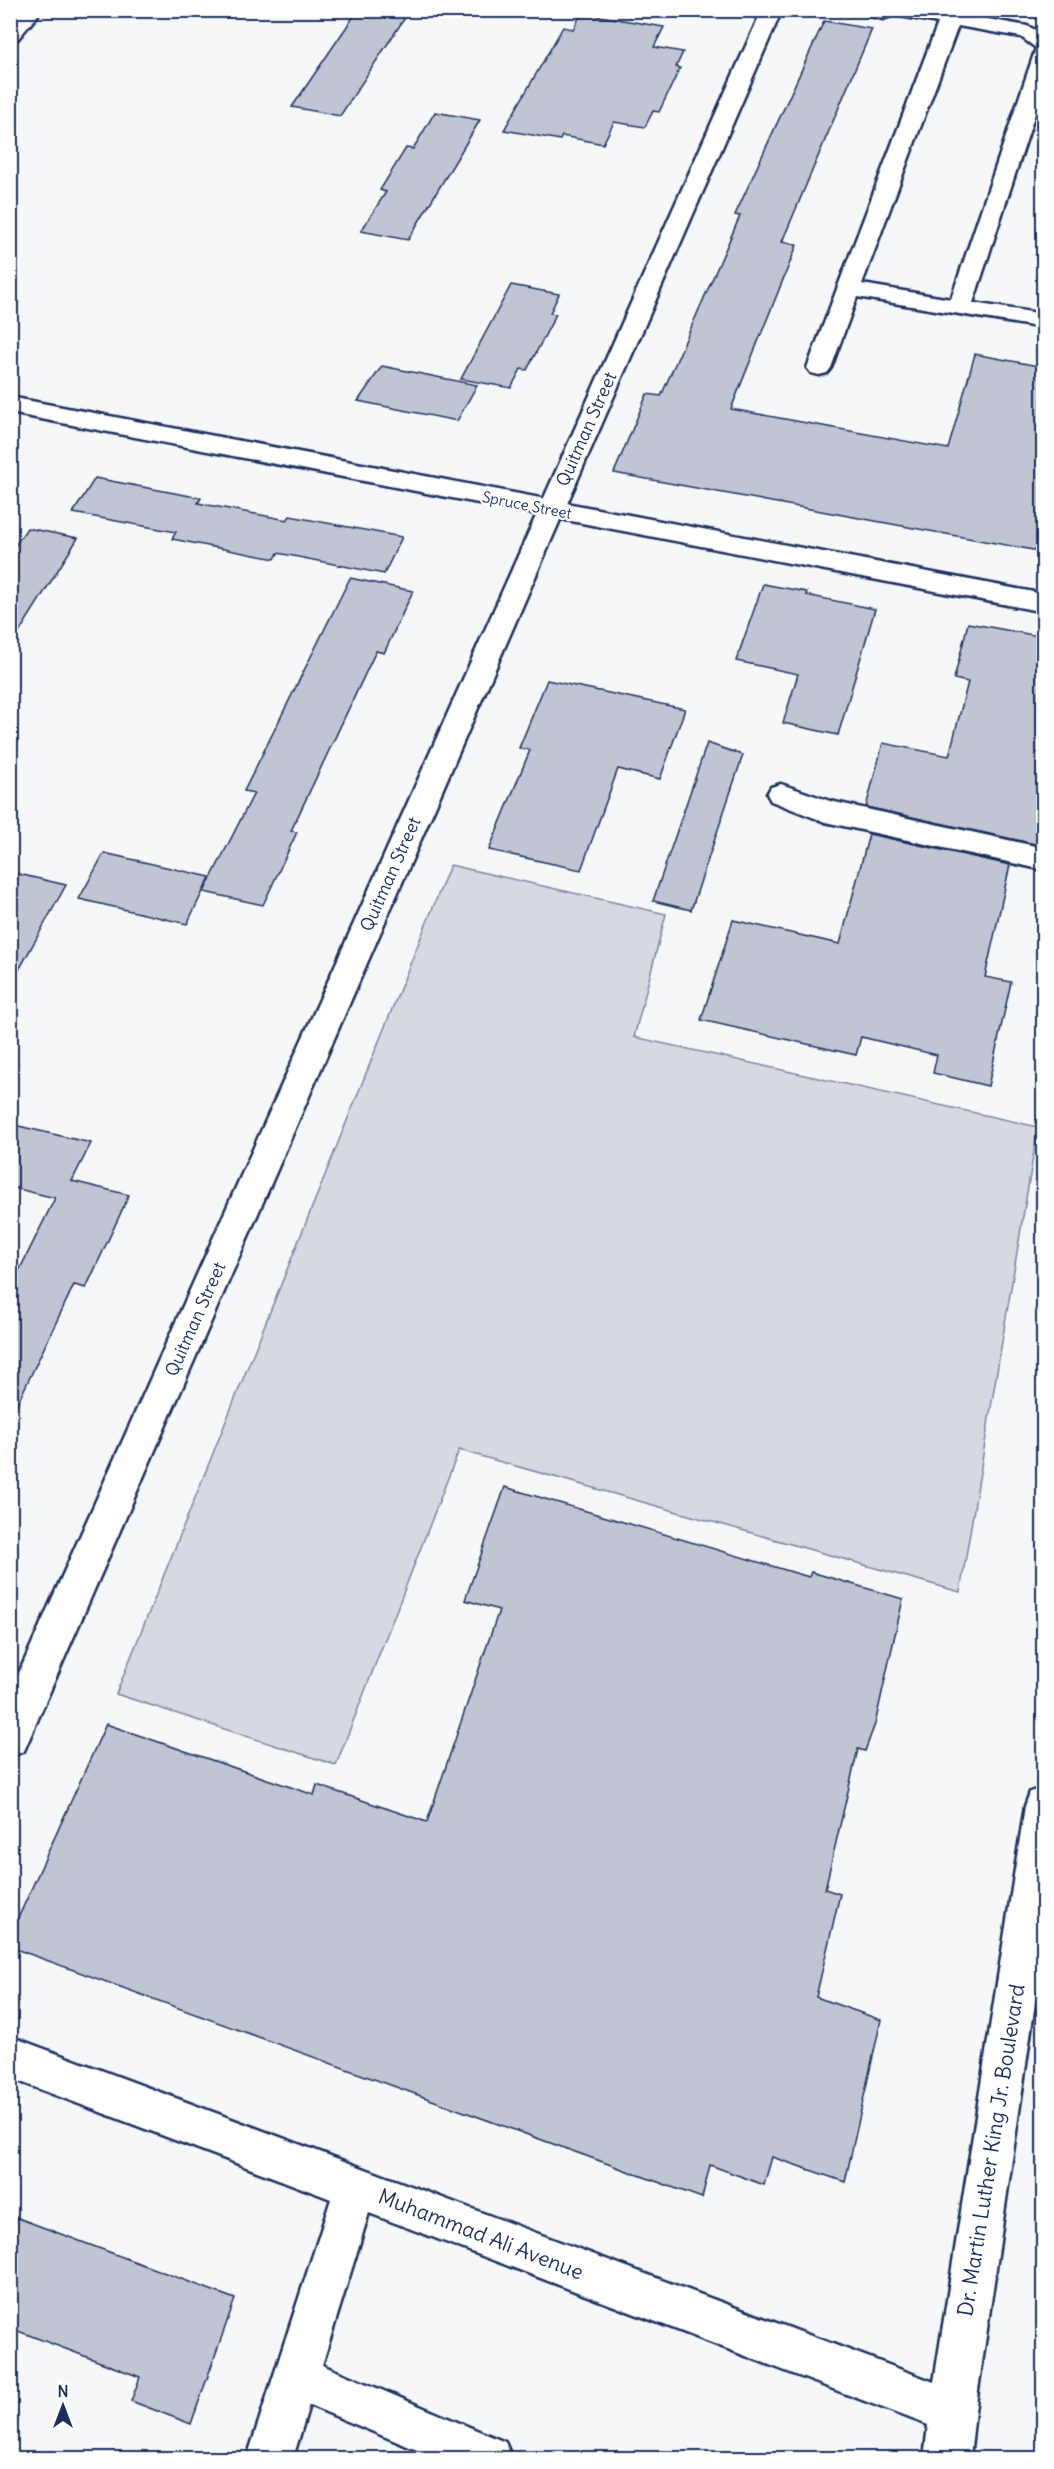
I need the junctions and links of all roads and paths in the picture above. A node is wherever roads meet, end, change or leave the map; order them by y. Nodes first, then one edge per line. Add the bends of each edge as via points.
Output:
1 (32, 10) edge
2 (772, 10) edge
3 (870, 10) edge
4 (889, 10) edge
5 (901, 10) edge
6 (950, 19) junction
7 (10, 36) edge
8 (1044, 44) edge
9 (1044, 52) edge
10 (849, 289) junction
11 (960, 308) junction
12 (1044, 321) edge
13 (819, 368) dead end
14 (10, 405) edge
15 (550, 510) junction
16 (1044, 603) edge
17 (781, 794) dead end
18 (1044, 859) edge
19 (10, 1738) edge
20 (1044, 1806) edge
21 (10, 2057) edge
22 (356, 2187) junction
23 (296, 2377) junction
24 (952, 2411) junction
25 (270, 2458) edge
26 (489, 2458) edge
27 (947, 2458) edge

1 - 7 street
2 - 15 street, Quitman Street
3 - 4 street
5 - 6 street
6 - 8 street via 1028,32
6 - 10 street
9 - 11 street
10 - 11 street
10 - 13 street
11 - 12 street
14 - 15 street, Spruce Street
15 - 16 street, Spruce Street
15 - 19 street, Quitman Street
17 - 18 street via 825,811
20 - 24 street, Dr. Martin Luther King Jr. Boulevard
21 - 22 street, Muhammad Ali Avenue
22 - 23 street
22 - 24 street, Muhammad Ali Avenue
23 - 25 street
23 - 26 street
24 - 27 street, Dr. Martin Luther King Jr. Boulevard

